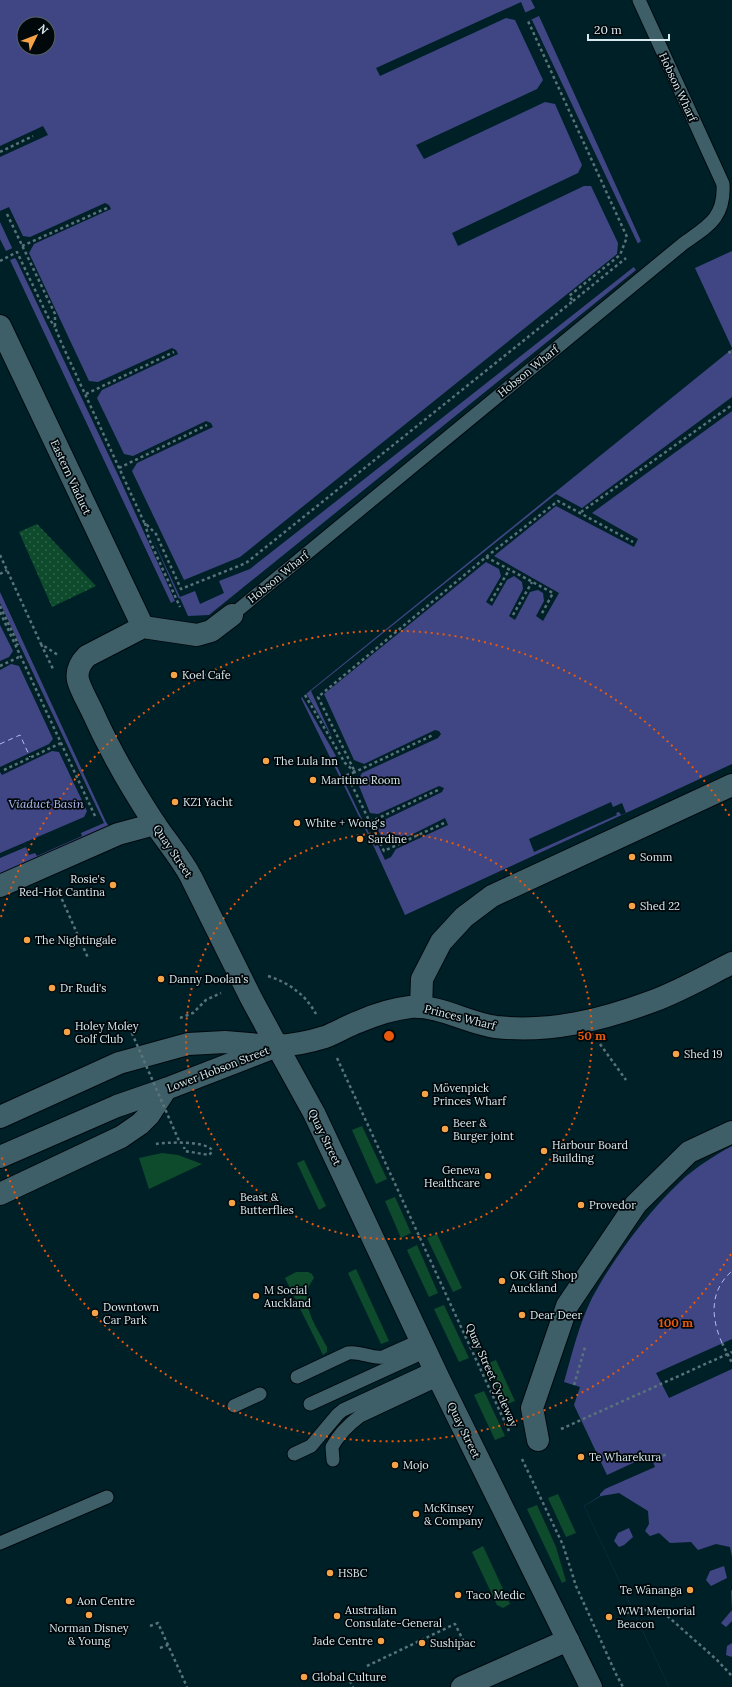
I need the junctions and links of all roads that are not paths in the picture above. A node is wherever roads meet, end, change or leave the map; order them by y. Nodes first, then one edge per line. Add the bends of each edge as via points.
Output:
1 (639, 0) edge
2 (0, 326) edge
3 (232, 615) joint
4 (143, 627) junction
5 (732, 785) edge
6 (155, 824) junction
7 (0, 886) edge
8 (732, 963) edge
9 (421, 1007) junction
10 (277, 1046) junction
11 (166, 1089) junction
12 (0, 1117) edge
13 (732, 1132) edge
14 (0, 1157) edge
15 (0, 1194) edge
16 (430, 1359) junction
17 (297, 1377) dead end
18 (260, 1394) dead end
19 (310, 1404) dead end
20 (234, 1406) dead end
21 (538, 1440) dead end
22 (294, 1454) dead end
23 (333, 1460) dead end
24 (107, 1497) dead end
25 (0, 1543) edge
26 (568, 1640) junction
27 (462, 1687) edge
28 (591, 1687) edge

1 - 3 lane, Hobson Wharf via 723,184 724,195 718,215
2 - 4 street, Eastern Viaduct
3 - 4 street, Hobson Wharf via 211,631 197,635
4 - 6 street, Quay Street via 88,656 81,662 78,679 98,725
5 - 9 street via 492,896 464,917 441,942 422,979
6 - 7 street via 118,834
6 - 10 street, Quay Street via 191,877
8 - 9 street, Princes Wharf via 653,1001 556,1028 494,1027
9 - 10 street, Princes Wharf via 388,1012 311,1041
10 - 11 street, Lower Hobson Street
10 - 12 street, Lower Hobson Street via 225,1042 188,1044 119,1063
10 - 16 street, Quay Street via 314,1113
11 - 14 street, Lower Hobson Street via 117,1106
11 - 15 street via 149,1115 121,1138
13 - 21 street via 689,1152 636,1204 567,1306 532,1408
16 - 17 lane via 377,1357 354,1352
16 - 19 lane
16 - 22 lane via 343,1410 311,1446
16 - 23 lane via 367,1413 350,1423 332,1447
16 - 26 street, Quay Street
18 - 20 lane
24 - 25 lane
26 - 27 street
26 - 28 street, Quay Street

